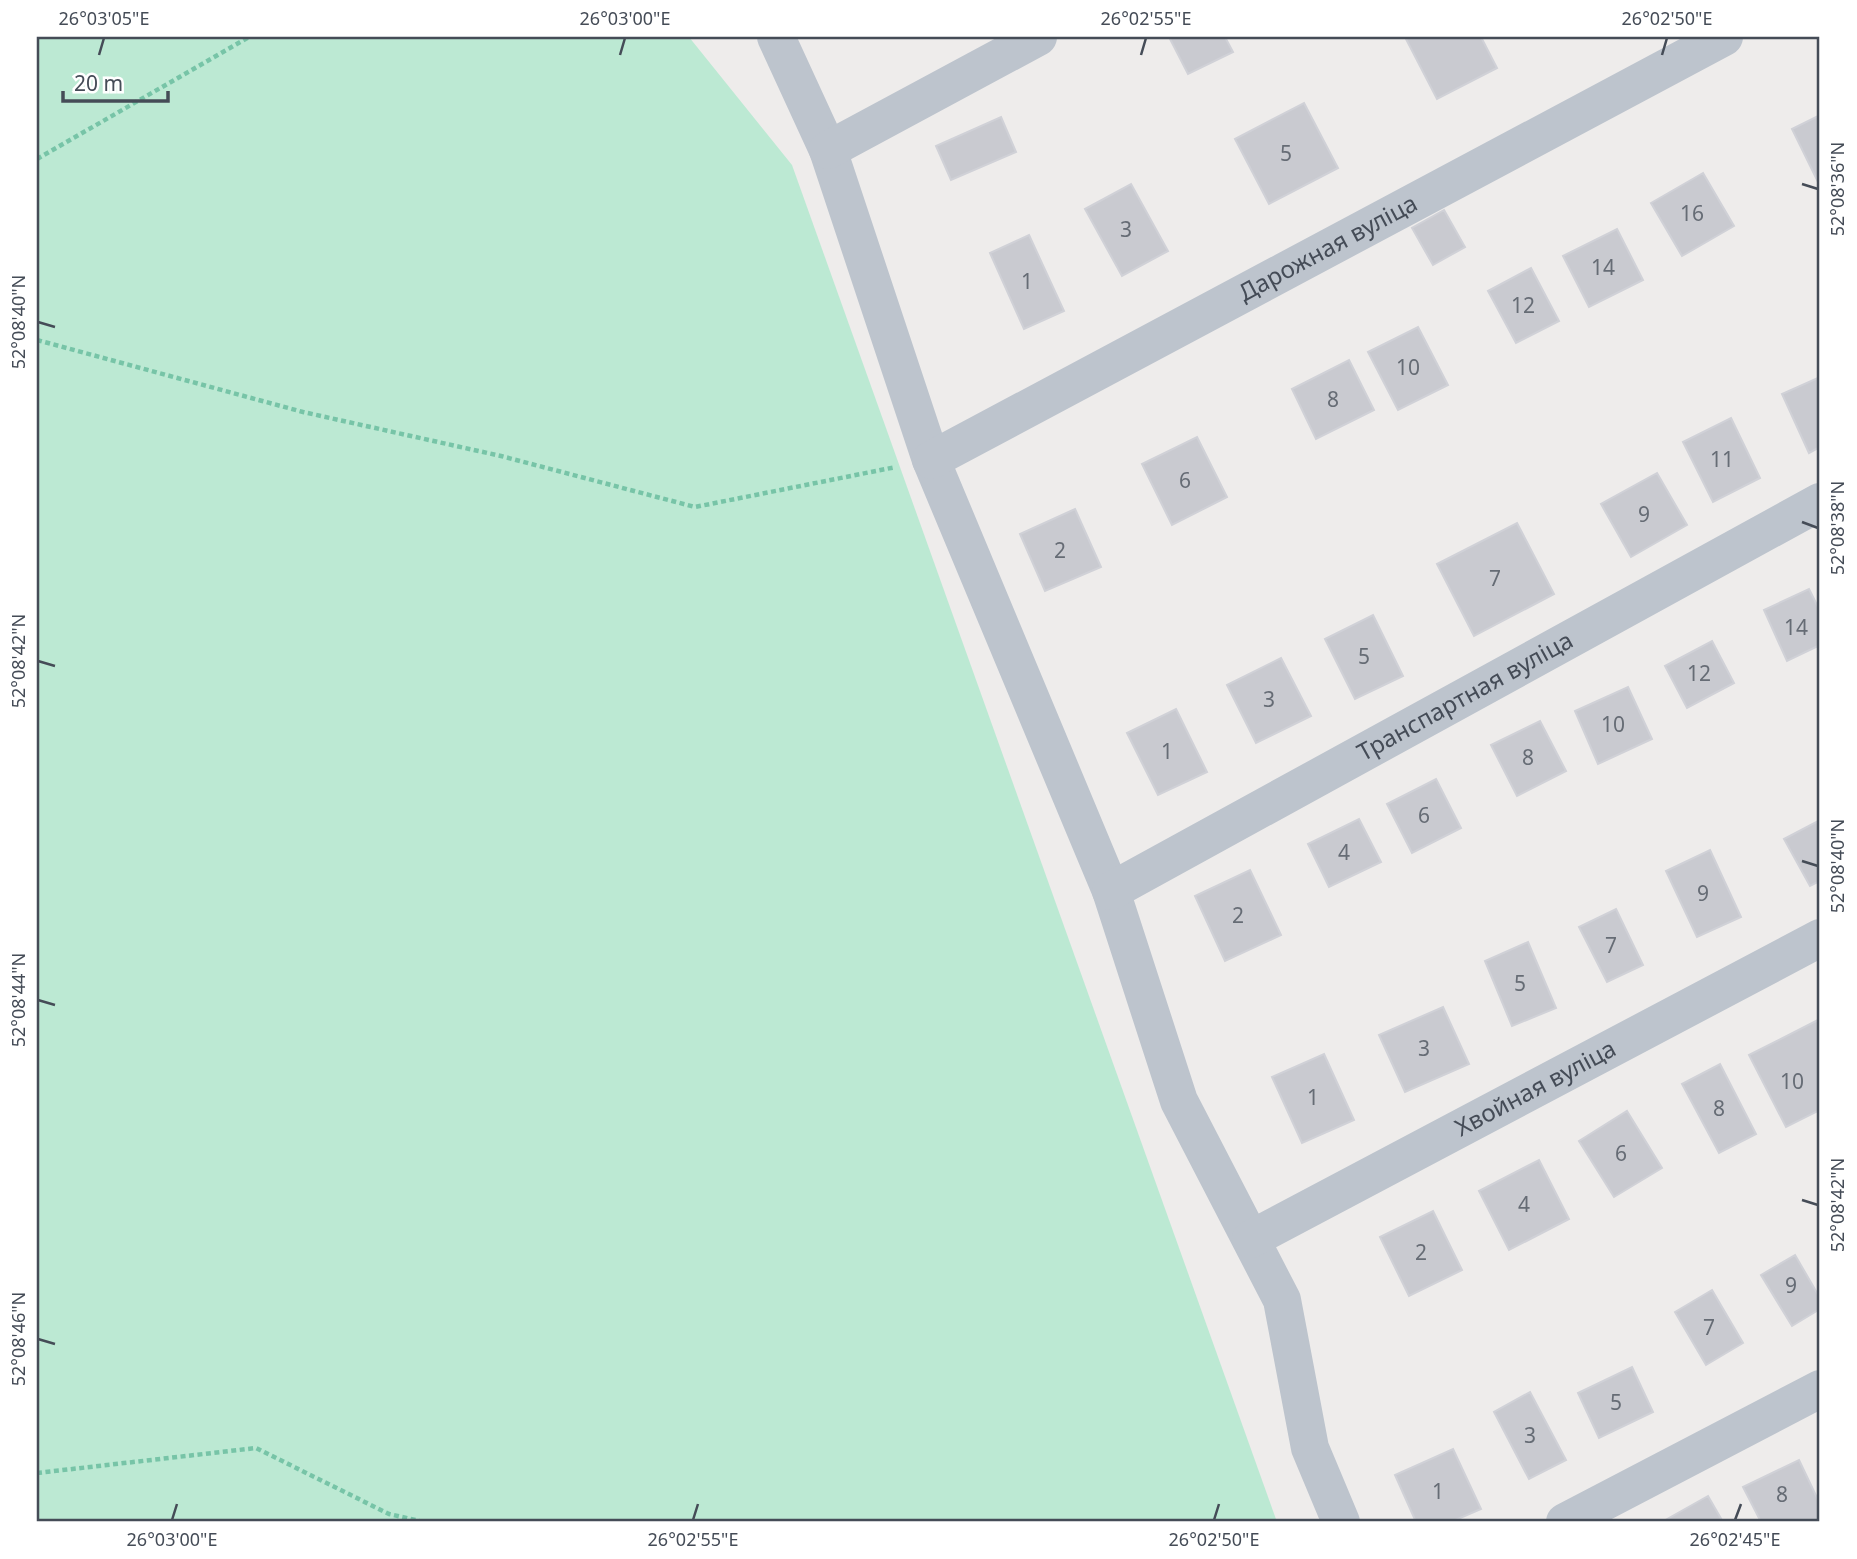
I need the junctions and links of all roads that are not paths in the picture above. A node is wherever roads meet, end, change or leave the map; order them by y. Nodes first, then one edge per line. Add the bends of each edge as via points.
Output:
1 (776, 37) edge
2 (1038, 37) edge
3 (1724, 37) edge
4 (828, 150) junction
5 (932, 460) junction
6 (1820, 502) edge
7 (1111, 891) junction
8 (1820, 938) edge
9 (1251, 1239) junction
10 (1820, 1389) edge
11 (1342, 1522) edge
12 (1565, 1522) edge

1 - 4 street
2 - 4 street
3 - 5 street, Дарожная вуліца
4 - 5 street
5 - 7 street
6 - 7 street, Транспартная вуліца
7 - 9 street via 1178,1101
8 - 9 street, Хвойная вуліца
9 - 11 street via 1282,1300 1310,1448
10 - 12 street

